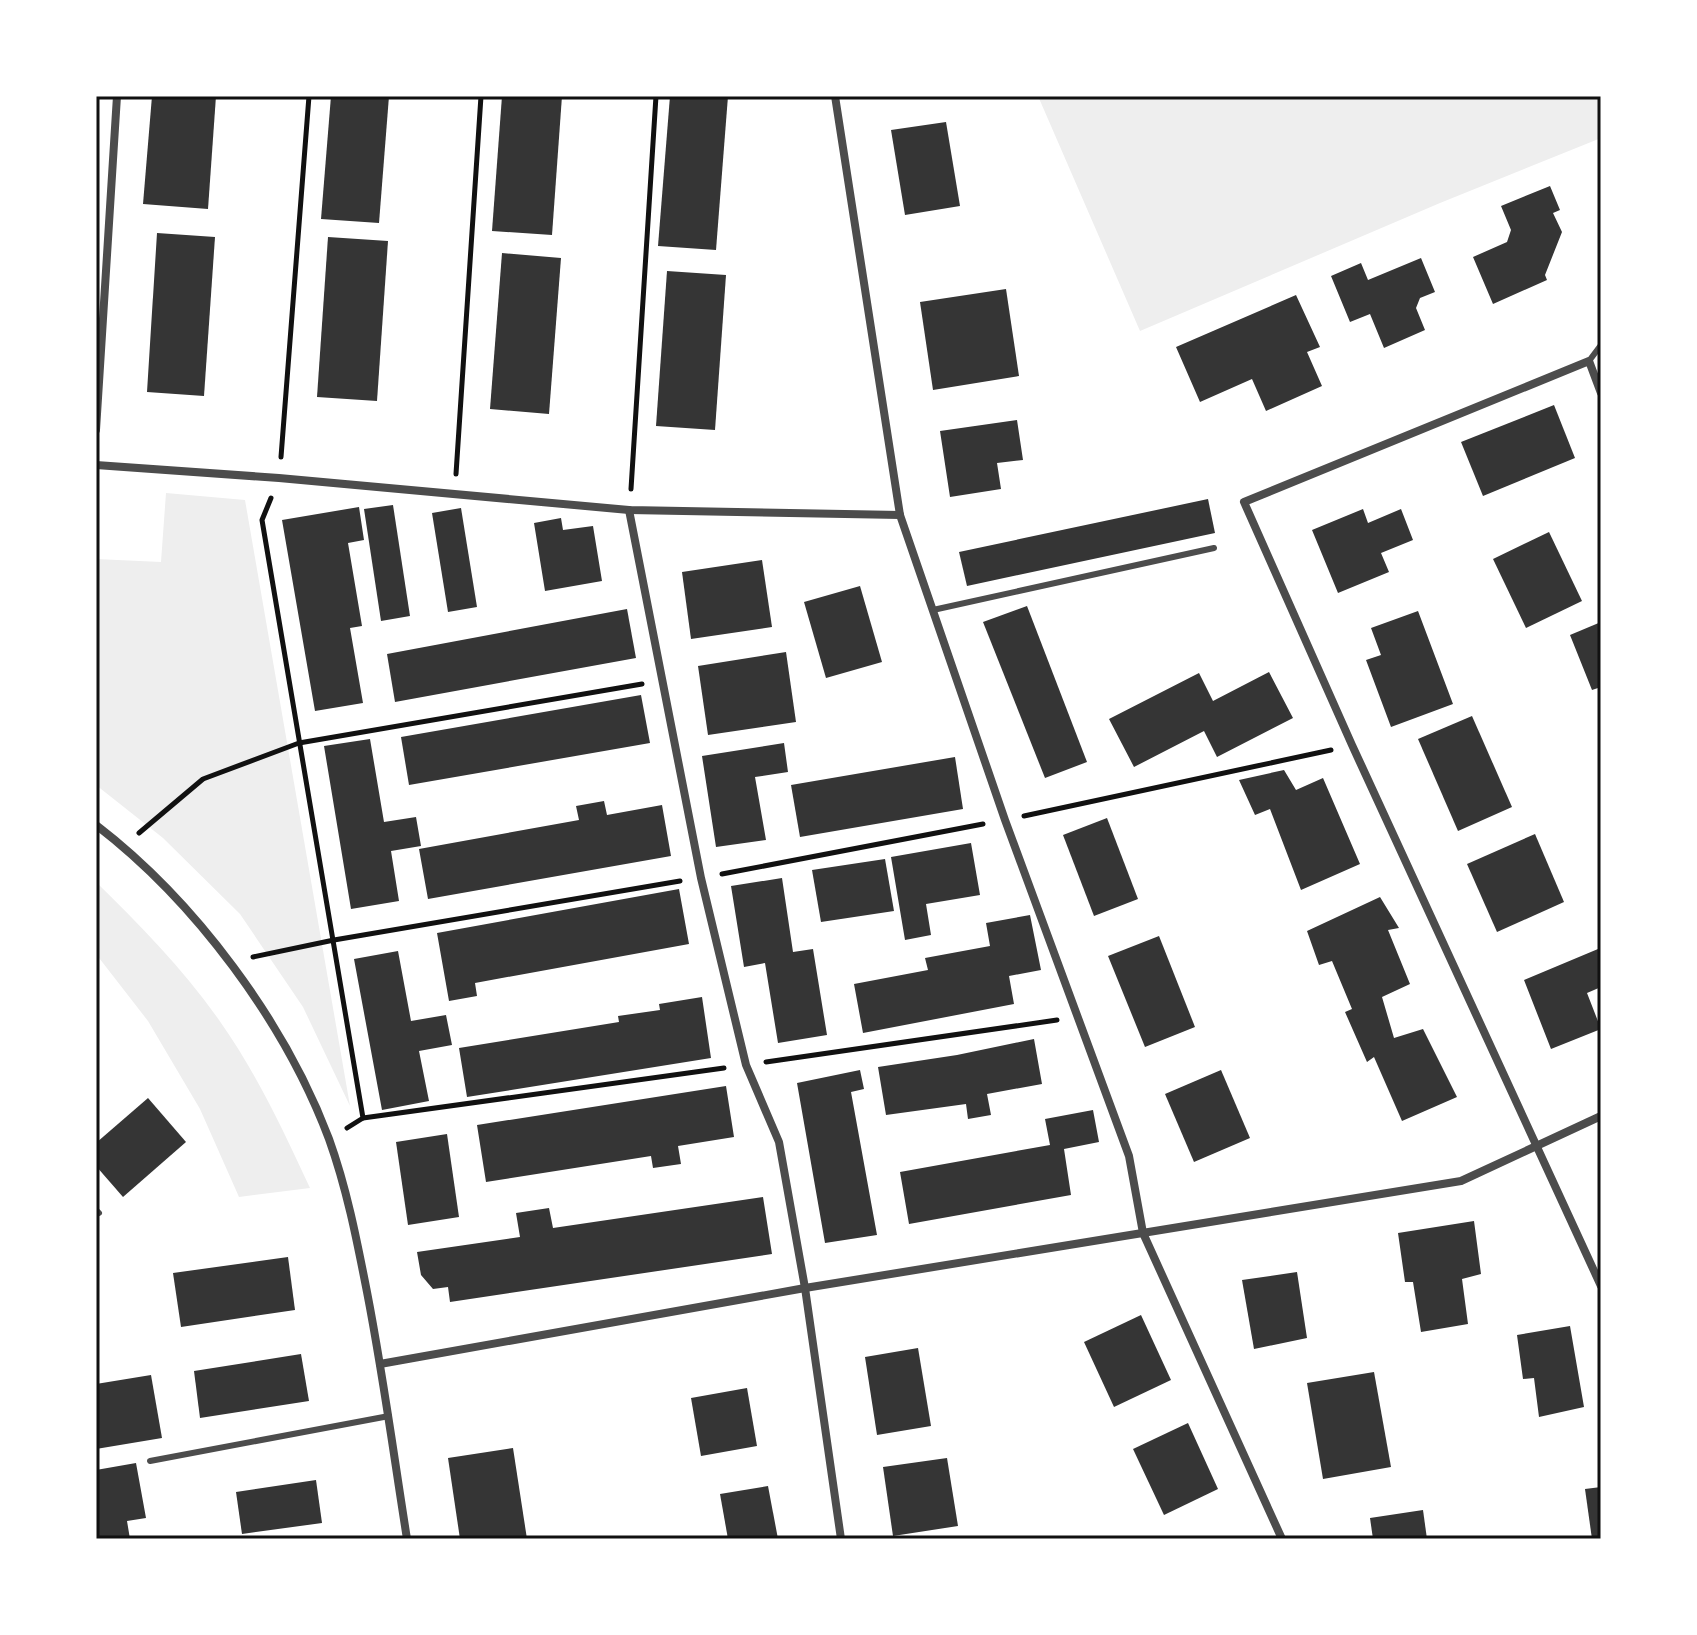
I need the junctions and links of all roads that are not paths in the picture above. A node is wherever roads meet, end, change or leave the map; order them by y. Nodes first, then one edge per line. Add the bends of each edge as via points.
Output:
1 (117, 96) edge
2 (835, 96) edge
3 (1601, 345) edge
4 (1589, 361) junction
5 (1601, 393) edge
6 (96, 430) edge
7 (96, 465) edge
8 (629, 510) junction
9 (900, 515) junction
10 (1214, 548) dead end
11 (933, 610) junction
12 (96, 825) edge
13 (1601, 1116) edge
14 (1537, 1145) junction
15 (1143, 1233) junction
16 (1601, 1286) edge
17 (805, 1288) junction
18 (380, 1364) junction
19 (389, 1416) junction
20 (150, 1461) dead end
21 (407, 1539) edge
22 (841, 1539) edge
23 (1282, 1539) edge

1 - 6 street
2 - 9 street
3 - 4 lane
4 - 5 street
4 - 14 street via 1244,502
7 - 8 street
8 - 9 street
8 - 17 street via 701,878 746,1065 779,1142
9 - 11 street
10 - 11 lane
11 - 15 street via 1129,1156
12 - 18 street via 172,891 231,962 287,1051 328,1138 352,1215
13 - 14 street
14 - 15 street via 1461,1181
14 - 16 street
15 - 17 street
15 - 23 street
17 - 18 street
17 - 22 street
18 - 19 street
19 - 20 lane
19 - 21 street

